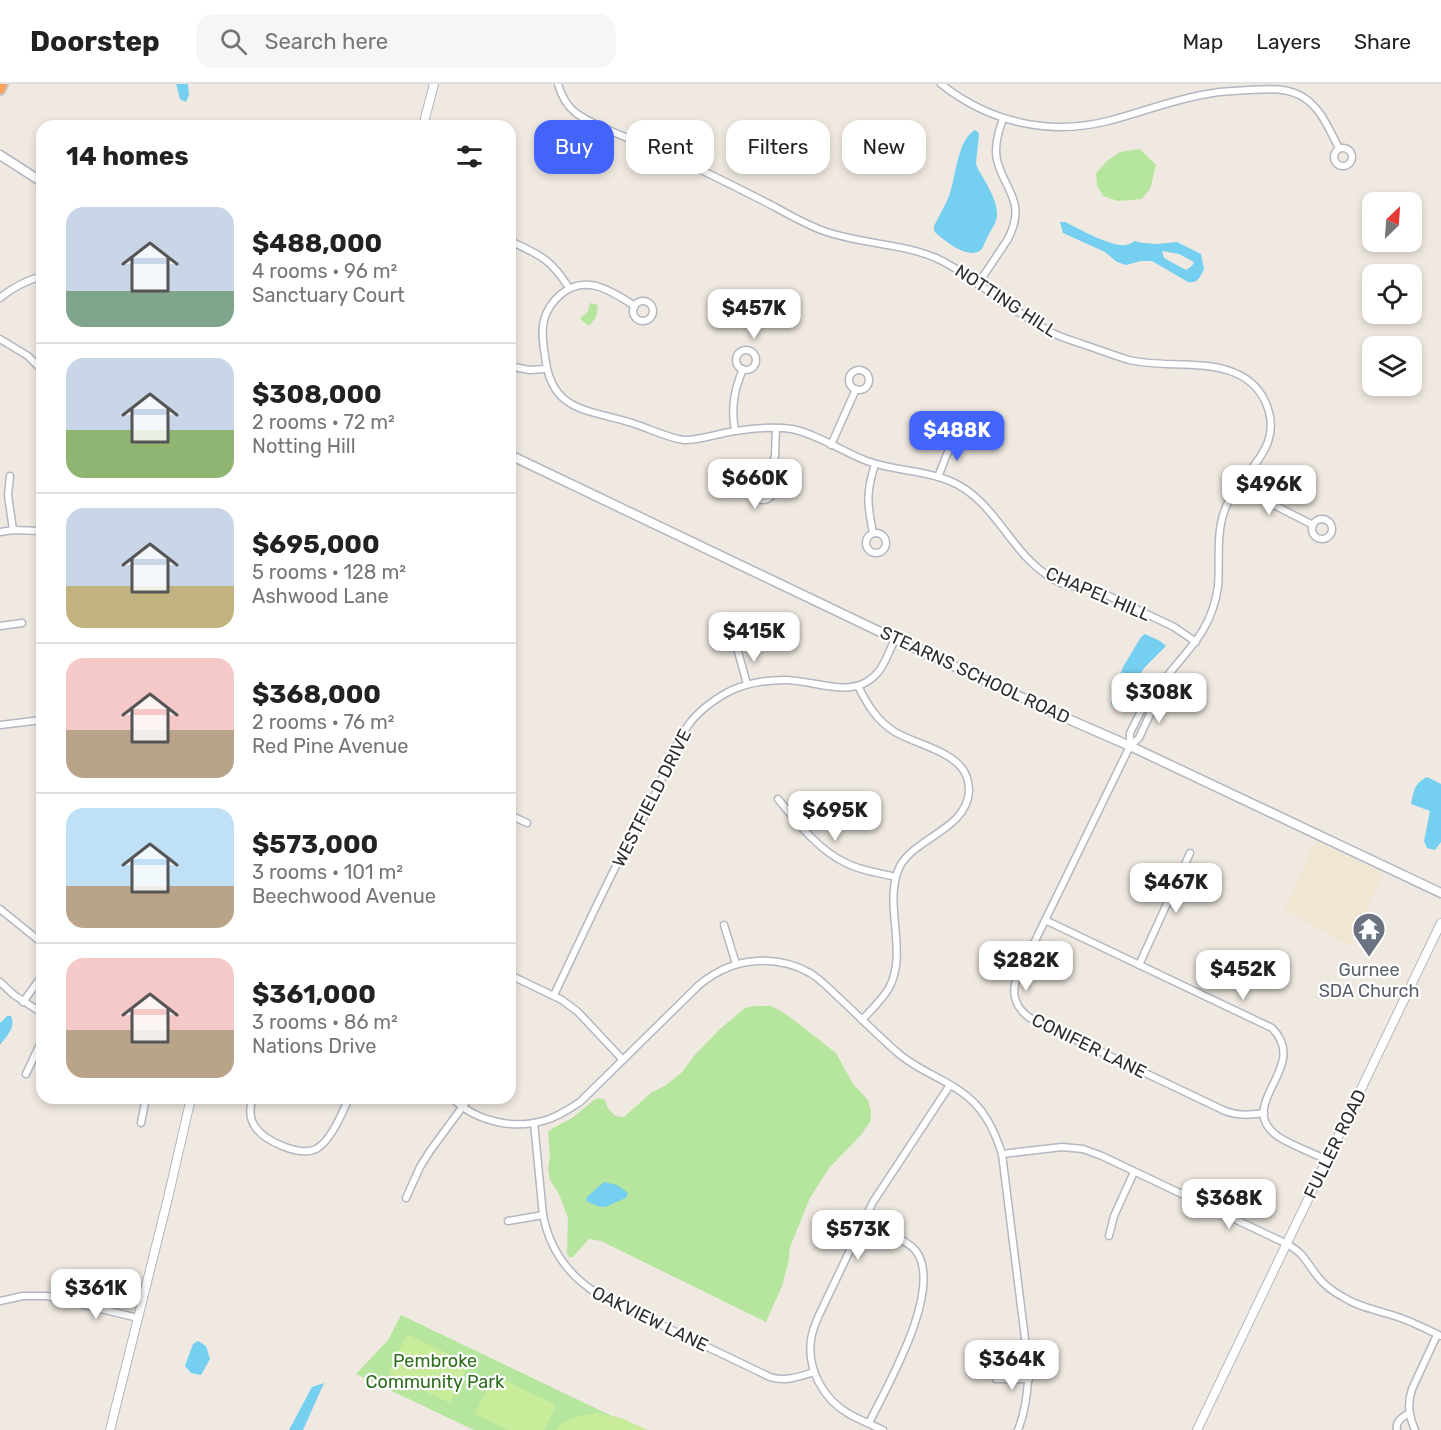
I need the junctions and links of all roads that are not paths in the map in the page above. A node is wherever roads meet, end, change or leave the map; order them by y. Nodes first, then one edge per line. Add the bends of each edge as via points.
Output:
1 (2, 84) edge
2 (434, 84) edge
3 (558, 84) edge
4 (941, 84) edge
5 (1212, 85) edge
6 (0, 89) edge
7 (1213, 93) junction
8 (1003, 119) junction
9 (425, 120) edge
10 (1339, 148) dead end
11 (0, 155) edge
12 (36, 178) edge
13 (516, 244) edge
14 (36, 278) edge
15 (978, 284) junction
16 (569, 288) junction
17 (0, 298) edge
18 (635, 306) dead end
19 (0, 339) edge
20 (36, 364) edge
21 (516, 367) edge
22 (546, 369) junction
23 (743, 369) dead end
24 (856, 390) dead end
25 (776, 428) junction
26 (735, 431) junction
27 (957, 438) dead end
28 (831, 445) junction
29 (516, 458) edge
30 (875, 464) junction
31 (10, 476) dead end
32 (938, 477) junction
33 (1242, 480) junction
34 (767, 481) dead end
35 (1313, 525) dead end
36 (13, 530) junction
37 (36, 531) edge
38 (0, 532) edge
39 (873, 533) dead end
40 (22, 623) dead end
41 (0, 627) edge
42 (895, 639) junction
43 (1196, 642) junction
44 (737, 648) dead end
45 (747, 684) junction
46 (858, 686) junction
47 (1154, 694) junction
48 (36, 721) edge
49 (0, 725) edge
50 (1130, 746) junction
51 (778, 799) dead end
52 (516, 818) edge
53 (527, 823) dead end
54 (1190, 853) dead end
55 (896, 877) junction
56 (1441, 893) edge
57 (0, 909) edge
58 (1045, 920) junction
59 (1441, 923) edge
60 (724, 924) dead end
61 (36, 938) edge
62 (736, 964) junction
63 (1139, 965) junction
64 (516, 978) edge
65 (0, 982) edge
66 (36, 984) edge
67 (554, 995) junction
68 (23, 1002) junction
69 (36, 1010) edge
70 (862, 1020) junction
71 (36, 1053) edge
72 (623, 1060) junction
73 (26, 1074) dead end
74 (950, 1085) junction
75 (145, 1104) edge
76 (190, 1104) edge
77 (251, 1104) edge
78 (346, 1104) edge
79 (459, 1104) edge
80 (465, 1104) edge
81 (463, 1108) junction
82 (1264, 1113) junction
83 (534, 1123) junction
84 (141, 1124) dead end
85 (1002, 1154) junction
86 (1327, 1160) junction
87 (1134, 1172) junction
88 (406, 1198) dead end
89 (543, 1215) junction
90 (508, 1221) dead end
91 (863, 1222) junction
92 (1109, 1236) dead end
93 (1287, 1244) junction
94 (0, 1301) edge
95 (138, 1318) junction
96 (1439, 1335) edge
97 (814, 1372) junction
98 (996, 1379) dead end
99 (1029, 1380) junction
100 (1409, 1413) junction
101 (869, 1423) junction
102 (110, 1430) edge
103 (883, 1430) edge
104 (1018, 1430) edge
105 (1197, 1430) edge
106 (1397, 1430) edge
107 (1415, 1430) edge

1 - 6 highway
2 - 9 street
3 - 15 street, NOTTING HILL via 573,111 591,122 817,228 925,254 944,261
4 - 8 street
5 - 7 street
7 - 8 street via 1075,127 1046,127
7 - 10 street via 1275,89 1295,94 1317,109
8 - 15 street via 996,152 1014,199 1015,220 1008,239
11 - 12 main road
13 - 16 street via 550,263
14 - 17 street
15 - 33 street, NOTTING HILL via 1062,338 1132,360 1222,368 1245,377 1262,396 1270,425 1262,456
16 - 18 street via 599,286
16 - 22 street, CHAPEL HILL via 544,317
19 - 20 street
21 - 22 street
22 - 26 street, CHAPEL HILL via 560,396 582,410 682,440
23 - 26 street via 733,398
24 - 28 street
25 - 26 street, CHAPEL HILL
25 - 28 street, CHAPEL HILL via 800,432
25 - 34 street via 775,456
27 - 32 street
28 - 30 street, CHAPEL HILL
29 - 42 main road, STEARNS SCHOOL ROAD
30 - 32 street, CHAPEL HILL
30 - 39 street via 868,500
31 - 36 street via 8,495
32 - 43 street, CHAPEL HILL via 973,494 1026,557 1048,576 1070,586 1094,589 1174,627
33 - 35 street via 1268,502
33 - 43 street, NOTTING HILL via 1223,516 1216,595
36 - 37 street
36 - 38 street
40 - 41 street
42 - 46 street via 879,671
42 - 50 main road, STEARNS SCHOOL ROAD
43 - 47 street, NOTTING HILL
44 - 45 street
45 - 46 street, WESTFIELD DRIVE via 786,680 845,689
45 - 67 street, WESTFIELD DRIVE via 696,715 678,741 653,800 616,866
46 - 55 street via 882,722 957,762 968,782 968,798 958,817 909,855
47 - 50 street, NOTTING HILL via 1149,695 1130,733
47 - 50 street, NOTTING HILL via 1157,699 1139,738
48 - 49 street
50 - 56 main road, STEARNS SCHOOL ROAD
50 - 58 street, CONIFER LANE
51 - 55 street via 832,855 848,864
52 - 53 street
54 - 63 street
55 - 70 street via 896,969 888,989
57 - 61 street
58 - 63 street
58 - 82 street, CONIFER LANE via 1015,986 1016,1003 1023,1014 1225,1111
59 - 86 street, FULLER ROAD
60 - 62 street
62 - 70 street via 768,960 793,965 820,980
62 - 72 street via 699,985
63 - 82 street via 1278,1034 1283,1060
64 - 67 street
65 - 68 street
66 - 68 street
67 - 72 street via 578,1012
68 - 69 street
70 - 74 street via 910,1063
71 - 73 street
72 - 83 street via 580,1102 557,1116
74 - 85 street via 985,1115
74 - 91 street
75 - 84 street
76 - 95 street
77 - 78 street via 251,1118 260,1133 302,1152 325,1142
79 - 81 street
80 - 81 street
81 - 83 street via 497,1122
81 - 88 street via 430,1151
82 - 86 street via 1270,1129 1278,1136
83 - 89 street, OAKVIEW LANE
85 - 87 street via 1062,1147 1083,1149
85 - 99 street
86 - 93 street, FULLER ROAD
87 - 92 street via 1113,1216
87 - 93 street
89 - 90 street
89 - 97 street, OAKVIEW LANE via 561,1261 588,1289 770,1377 791,1379
91 - 97 street via 814,1327
91 - 101 street via 909,1244 920,1258 923,1273 915,1327
93 - 96 street via 1299,1251 1318,1278 1343,1298
93 - 105 street, FULLER ROAD
94 - 95 street via 47,1296
95 - 102 street
96 - 100 street via 1412,1389
97 - 101 street via 828,1397 849,1414
98 - 99 street
99 - 104 street
100 - 106 street via 1397,1423
100 - 107 street
101 - 103 street

